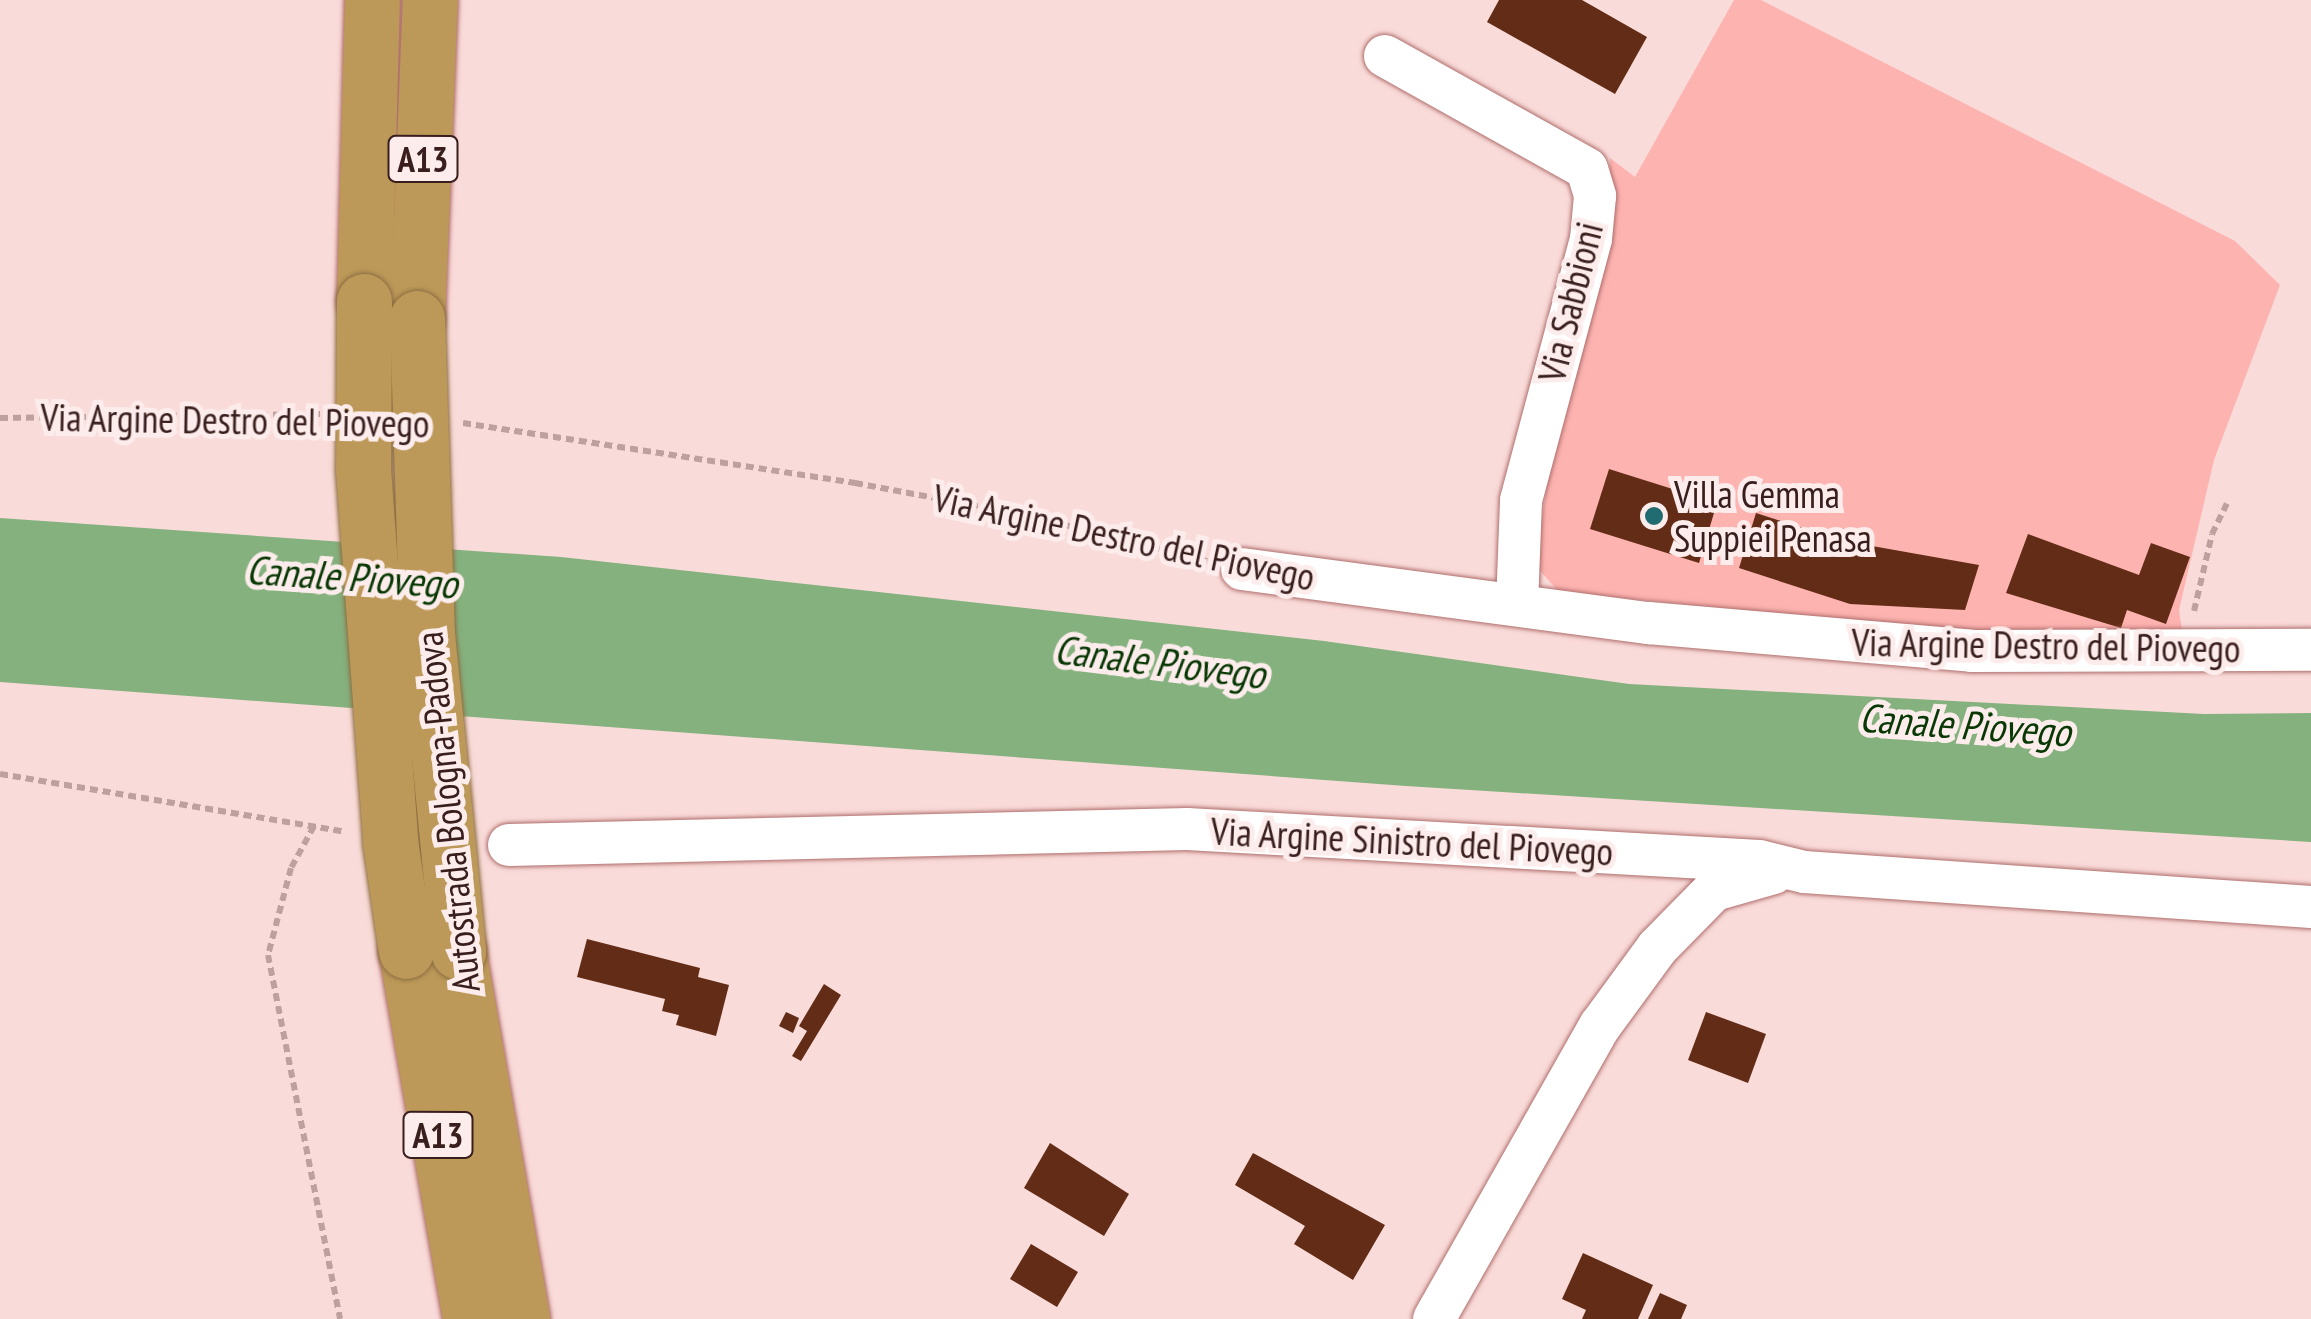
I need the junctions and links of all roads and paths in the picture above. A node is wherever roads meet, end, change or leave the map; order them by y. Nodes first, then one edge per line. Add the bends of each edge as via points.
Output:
1 (372, 0) edge
2 (430, 0) edge
3 (1385, 56) dead end
4 (338, 414) dead end
5 (0, 418) edge
6 (452, 422) dead end
7 (2227, 503) dead end
8 (1242, 569) joint
9 (1516, 604) junction
10 (2192, 650) junction
11 (2311, 650) edge
12 (0, 774) edge
13 (314, 826) junction
14 (352, 833) dead end
15 (510, 844) dead end
16 (1804, 872) junction
17 (2311, 907) edge
18 (432, 952) junction
19 (340, 1319) edge
20 (470, 1319) edge
21 (522, 1319) edge
22 (1434, 1319) edge

1 - 18 highway, Autostrada Bologna-Padova / A13, bridge via 365,488 390,841
2 - 18 highway, Autostrada Bologna-Padova / A13, bridge via 417,318
3 - 9 street, Via Sabbioni via 1587,169 1595,196 1591,238 1521,500
4 - 5 path, Via Argine Destro del Piovego
6 - 8 path, Via Argine Destro del Piovego via 855,483 1026,515
7 - 10 path via 2194,601
8 - 9 street, Via Argine Destro del Piovego
9 - 10 street, Via Argine Destro del Piovego via 1648,623 1972,650
10 - 11 street, Via Argine Destro del Piovego
12 - 13 path
13 - 14 path
13 - 19 path via 291,868 268,954
15 - 16 street, Via Argine Sinistro del Piovego via 1186,829 1759,860
16 - 17 street, Via Argine Sinistro del Piovego
16 - 22 street via 1759,873 1714,890 1657,948 1600,1026
18 - 20 highway, Autostrada Bologna-Padova / A13
18 - 21 highway, Autostrada Bologna-Padova / A13

